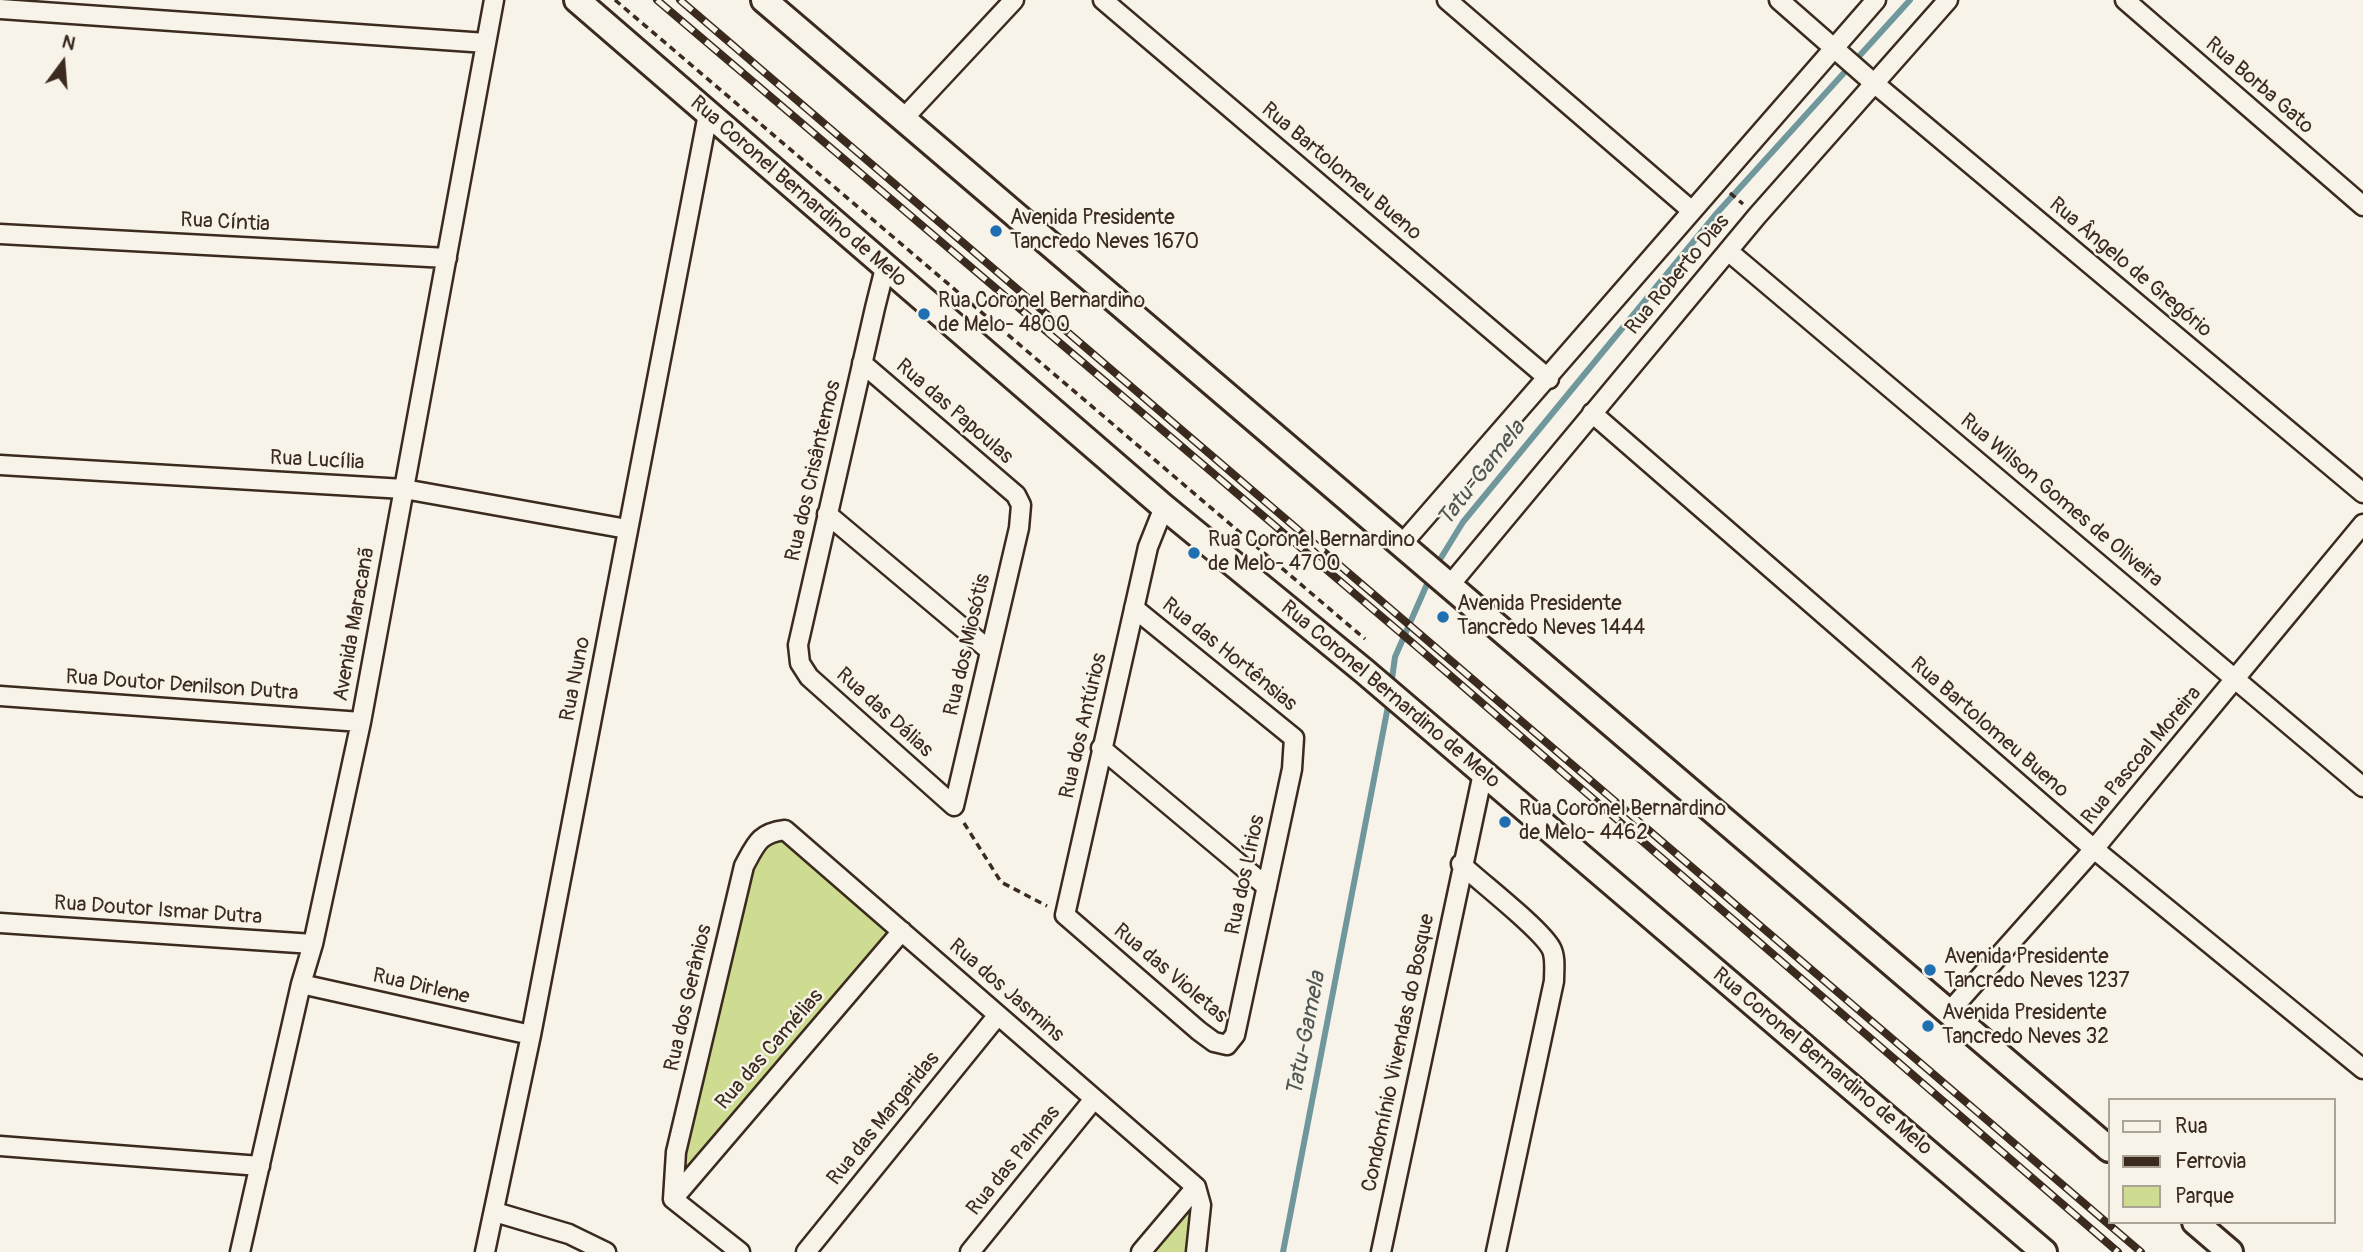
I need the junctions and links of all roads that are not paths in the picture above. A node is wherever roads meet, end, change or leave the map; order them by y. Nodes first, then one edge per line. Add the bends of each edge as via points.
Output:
1 (494, 0) edge
2 (577, 0) edge
3 (764, 0) edge
4 (1014, 0) edge
5 (1103, 0) edge
6 (1447, 0) edge
7 (1779, 0) edge
8 (1876, 0) edge
9 (1948, 0) edge
10 (2125, 0) edge
11 (0, 9) edge
12 (486, 43) junction
13 (1837, 49) junction
14 (1871, 81) junction
15 (708, 114) junction
16 (903, 119) junction
17 (2363, 205) edge
18 (1692, 211) junction
19 (0, 234) edge
20 (1728, 251) junction
21 (447, 258) junction
22 (885, 268) junction
23 (862, 363) junction
24 (1549, 379) junction
25 (1591, 413) junction
26 (0, 465) edge
27 (404, 489) junction
28 (2363, 493) edge
29 (1016, 495) joint
30 (1164, 507) junction
31 (827, 514) junction
32 (2363, 524) edge
33 (627, 529) junction
34 (1405, 547) junction
35 (1446, 582) junction
36 (1134, 608) junction
37 (798, 646) joint
38 (989, 650) junction
39 (2237, 678) junction
40 (0, 696) edge
41 (360, 722) junction
42 (1294, 738) joint
43 (1101, 748) junction
44 (1483, 773) junction
45 (2363, 786) edge
46 (954, 806) joint
47 (785, 830) joint
48 (2094, 849) junction
49 (1461, 864) junction
50 (1267, 887) junction
51 (1065, 915) joint
52 (0, 923) edge
53 (902, 931) junction
54 (313, 944) junction
55 (301, 984) junction
56 (1949, 1012) junction
57 (998, 1015) junction
58 (1238, 1021) joint
59 (531, 1035) junction
60 (2363, 1069) edge
61 (1094, 1099) junction
62 (0, 1146) edge
63 (2108, 1148) edge
64 (260, 1166) junction
65 (1196, 1187) junction
66 (673, 1199) junction
67 (495, 1212) junction
68 (2197, 1224) edge
69 (240, 1252) edge
70 (485, 1252) edge
71 (606, 1252) edge
72 (740, 1252) edge
73 (806, 1252) edge
74 (970, 1252) edge
75 (1141, 1252) edge
76 (1196, 1252) edge
77 (1381, 1252) edge
78 (1496, 1252) edge
79 (2044, 1252) edge
80 (2230, 1252) edge

1 - 12 street, Avenida Maracanã
2 - 15 main road, Rua Coronel Bernardino de Melo
3 - 16 main road
4 - 16 street
5 - 24 street, Rua Bartolomeu Bueno
6 - 18 street
7 - 13 street
8 - 13 street, Rua Roberto Dias
9 - 14 street, Rua Roberto Dias
10 - 17 street, Rua Borba Gato
11 - 12 street
12 - 21 street, Avenida Maracanã
13 - 14 street, Rua Ângelo de Gregório
13 - 18 street, Rua Roberto Dias
14 - 20 street, Rua Roberto Dias
14 - 28 street, Rua Ângelo de Gregório
15 - 22 main road, Rua Coronel Bernardino de Melo
15 - 33 street, Rua Nuno
16 - 34 main road
18 - 24 street, Rua Roberto Dias
19 - 21 street, Rua Cíntia
20 - 25 street, Rua Roberto Dias
20 - 39 street, Rua Wilson Gomes de Oliveira
21 - 27 street, Avenida Maracanã
22 - 23 street, Rua dos Crisântemos
22 - 30 main road, Rua Coronel Bernardino de Melo
23 - 29 street, Rua das Papoulas
23 - 31 street, Rua dos Crisântemos
24 - 34 street, Rua Roberto Dias
25 - 35 street, Rua Roberto Dias
25 - 48 street, Rua Bartolomeu Bueno
26 - 27 street, Rua Lucília
27 - 33 street, Rua Lucília
27 - 41 street, Avenida Maracanã
29 - 38 street, Rua dos Miosótis via 1021,505 1019,528
30 - 36 street, Rua dos Antúrios via 1148,547
30 - 44 main road, Rua Coronel Bernardino de Melo
31 - 37 street, Rua dos Crisântemos
31 - 38 street
32 - 39 street, Rua Pascoal Moreira
33 - 59 street, Rua Nuno
34 - 35 main road
35 - 56 main road
36 - 42 street, Rua das Hortênsias
36 - 43 street, Rua dos Antúrios
37 - 46 street, Rua das Dálias via 800,663 809,677
38 - 46 street, Rua dos Miosótis
39 - 45 street, Rua Wilson Gomes de Oliveira
39 - 48 street, Rua Pascoal Moreira
40 - 41 street, Rua Doutor Denilson Dutra
41 - 54 street, Avenida Maracanã
42 - 50 street, Rua dos Lírios via 1296,748
43 - 50 street
43 - 51 street, Rua dos Antúrios
44 - 49 street, Condomínio Vivendas do Bosque
44 - 79 main road, Rua Coronel Bernardino de Melo
47 - 53 street, Rua dos Jasmins
47 - 66 street, Rua dos Gerânios via 769,832 744,866 676,1152
48 - 56 street, Rua Pascoal Moreira
48 - 60 street, Rua Bartolomeu Bueno
49 - 77 street, Condomínio Vivendas do Bosque
49 - 78 street via 1537,932 1551,948 1554,963 1554,981
50 - 58 street, Rua dos Lírios
51 - 58 street, Rua das Violetas via 1214,1042 1227,1045
52 - 54 street, Rua Doutor Ismar Dutra
53 - 57 street, Rua dos Jasmins
53 - 66 street, Rua das Camélias
54 - 55 street, Avenida Maracanã
55 - 59 street, Rua Dirlene
55 - 64 street, Avenida Maracanã
56 - 63 main road
57 - 61 street, Rua dos Jasmins
57 - 73 street, Rua das Margaridas
59 - 67 street, Rua Nuno
61 - 65 street, Rua dos Jasmins
61 - 74 street, Rua das Palmas
62 - 64 street
64 - 69 street, Avenida Maracanã
65 - 75 street
65 - 76 street via 1201,1205
66 - 72 street
67 - 70 street, Rua Nuno
67 - 71 street via 569,1234
68 - 80 main road

